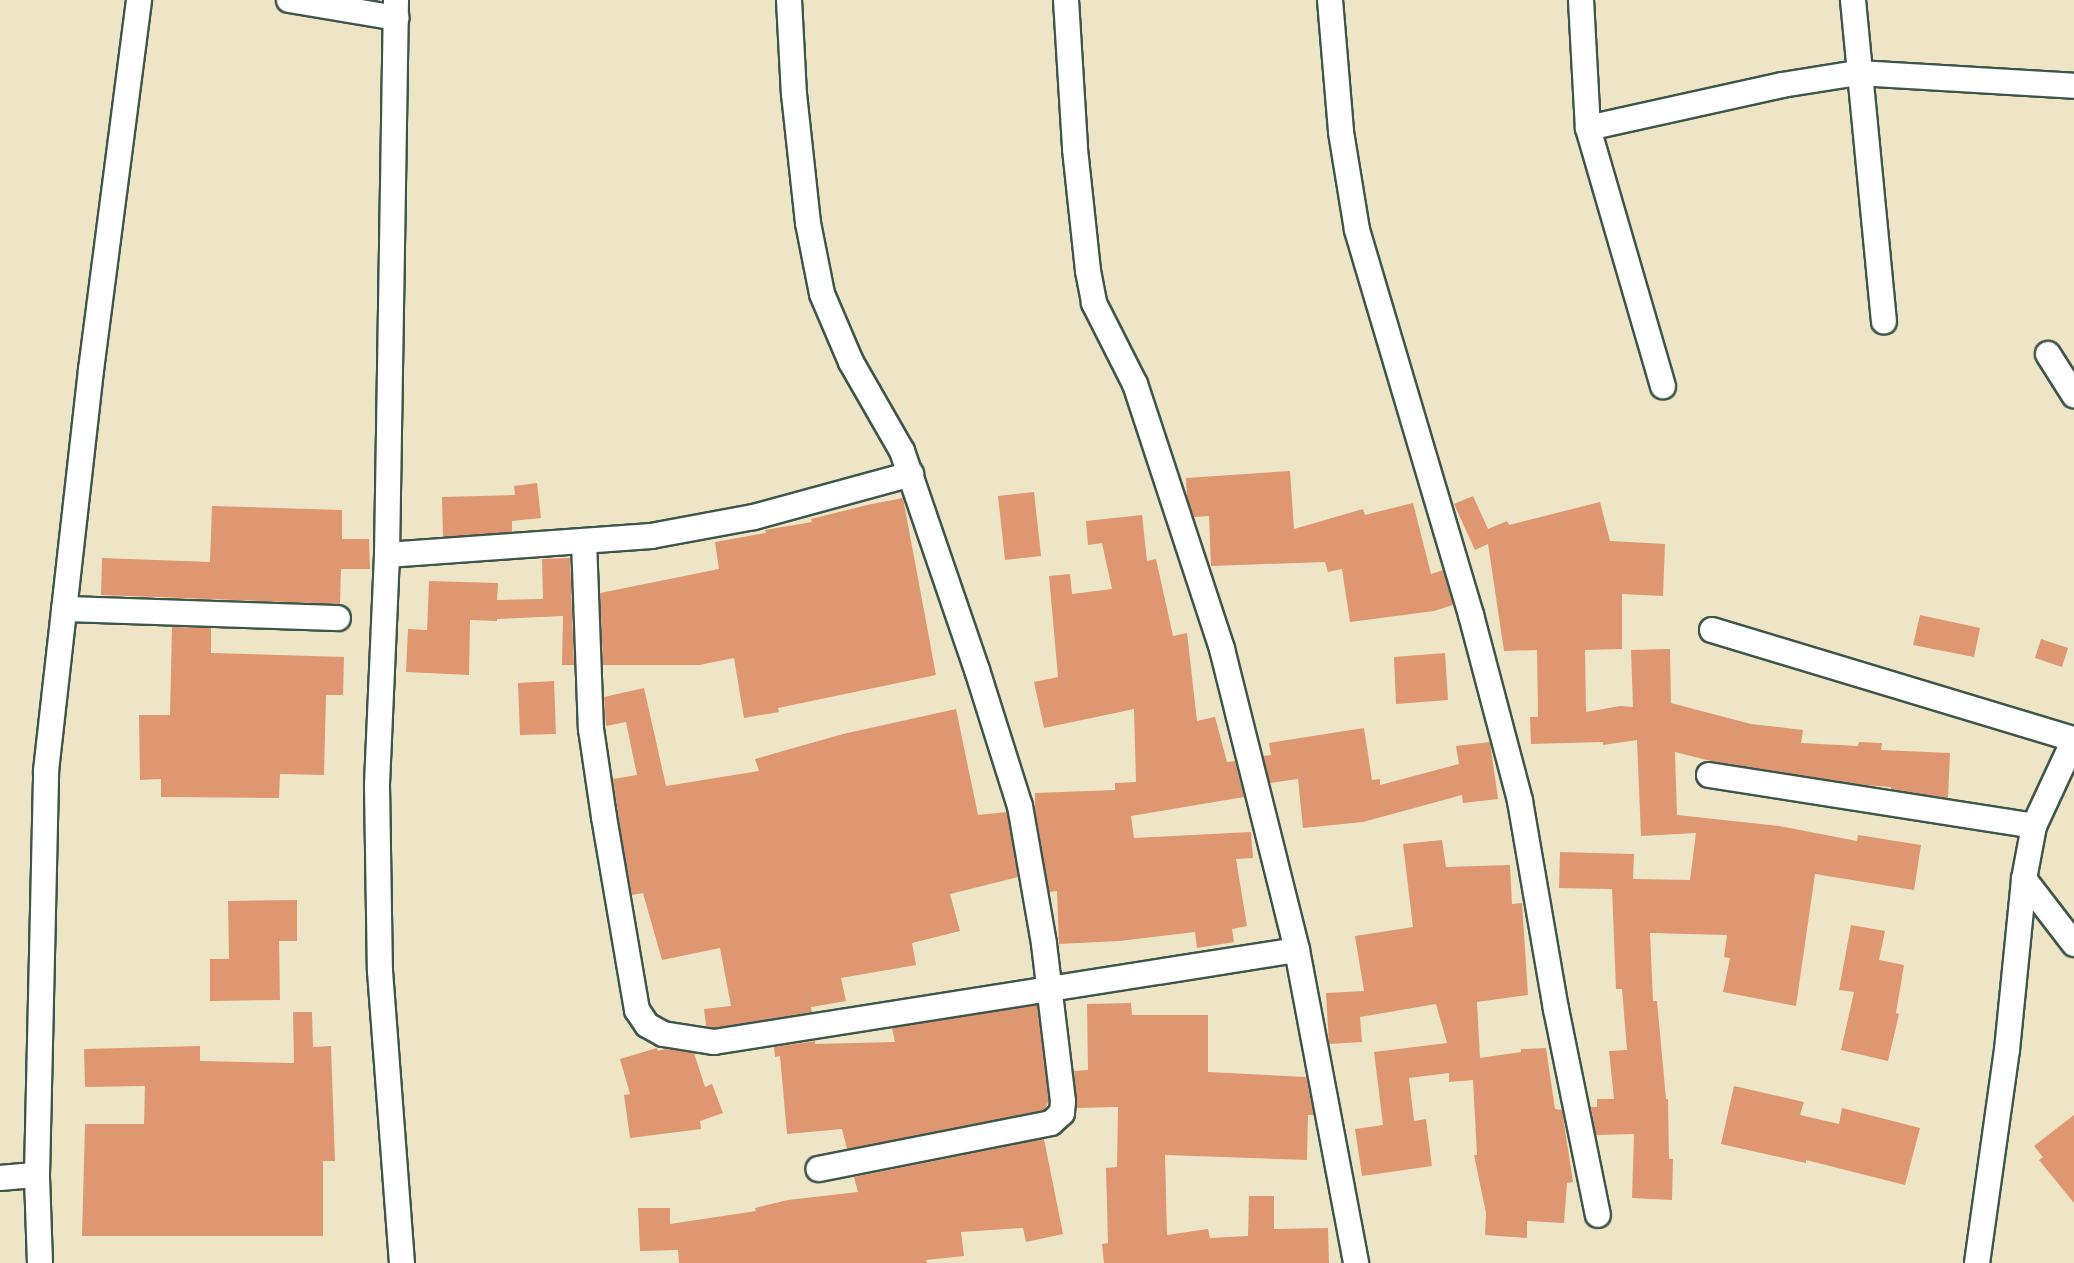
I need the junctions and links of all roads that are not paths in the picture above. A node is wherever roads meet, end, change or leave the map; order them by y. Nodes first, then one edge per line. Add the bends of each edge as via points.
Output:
1 (139, 0) edge
2 (289, 0) edge
3 (789, 0) edge
4 (1066, 0) edge
5 (1330, 0) edge
6 (1581, 0) edge
7 (1853, 0) edge
8 (396, 9) edge
9 (1858, 73) junction
10 (2074, 86) edge
11 (1588, 128) junction
12 (1884, 322) dead end
13 (2048, 354) dead end
14 (1663, 386) dead end
15 (2074, 395) edge
16 (911, 474) junction
17 (584, 541) junction
18 (387, 555) junction
19 (64, 609) junction
20 (338, 618) dead end
21 (1712, 630) dead end
22 (2074, 740) edge
23 (1709, 775) dead end
24 (2034, 826) junction
25 (2024, 879) junction
26 (2074, 944) edge
27 (1297, 950) junction
28 (1048, 988) junction
29 (819, 1169) dead end
30 (37, 1175) junction
31 (0, 1178) edge
32 (1598, 1215) dead end
33 (40, 1263) edge
34 (402, 1263) edge
35 (1356, 1263) edge
36 (1977, 1263) edge

1 - 19 street
2 - 8 street
3 - 16 street via 808,223 822,294 851,362
4 - 27 street via 1076,149 1094,303 1136,384 1222,649
5 - 32 street via 1341,132 1357,230 1471,615 1520,801 1556,1009
6 - 11 street
7 - 9 street
8 - 18 street
9 - 10 street
9 - 11 street via 1782,85
9 - 12 street
11 - 14 street
13 - 15 street
16 - 17 street via 754,516 651,536
16 - 28 street via 1020,806
17 - 18 street
17 - 28 street via 591,729 637,1010 647,1024 663,1034 714,1042
18 - 34 street via 377,786 380,971
19 - 20 street
19 - 30 street via 46,771
21 - 22 street
22 - 24 street
23 - 24 street
24 - 25 street
25 - 26 street
25 - 36 street via 2007,1050
27 - 28 street
27 - 35 street
28 - 29 street via 1063,1101 1062,1113 1051,1123
30 - 31 street
30 - 33 street

